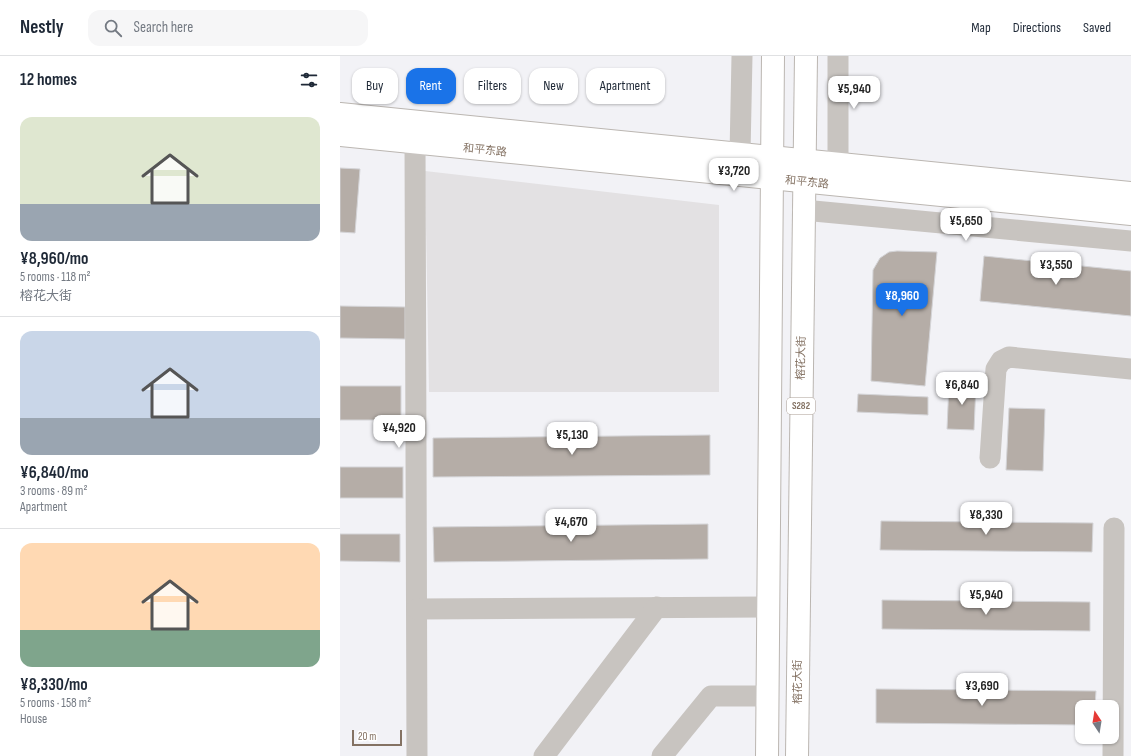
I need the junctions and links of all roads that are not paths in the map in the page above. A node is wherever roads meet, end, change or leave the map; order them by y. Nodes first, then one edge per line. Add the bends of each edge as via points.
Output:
1 (742, 56) edge
2 (773, 56) edge
3 (806, 56) edge
4 (838, 56) edge
5 (340, 114) edge
6 (340, 135) edge
7 (415, 143) junction
8 (740, 154) junction
9 (838, 164) junction
10 (771, 168) junction
11 (804, 171) junction
12 (1131, 193) edge
13 (803, 210) junction
14 (1131, 214) edge
15 (1131, 241) edge
16 (1131, 369) edge
17 (990, 458) dead end
18 (1114, 528) dead end
19 (656, 607) junction
20 (768, 607) junction
21 (417, 609) junction
22 (767, 696) junction
23 (417, 756) edge
24 (544, 756) edge
25 (662, 756) edge
26 (767, 756) edge
27 (797, 756) edge
28 (1113, 756) edge

1 - 8 street
2 - 10 main road
3 - 11 main road, 榕花大街 / S282
4 - 9 street
5 - 8 main road, 和平东路
6 - 7 main road, 和平东路
7 - 10 main road, 和平东路
7 - 21 street
8 - 10 main road, 和平东路
9 - 11 main road, 和平东路
9 - 12 main road, 和平东路
10 - 11 main road, 和平东路
10 - 20 main road
11 - 13 main road, 榕花大街 / S282
11 - 14 main road, 和平东路
13 - 15 street
13 - 27 main road, 榕花大街 / S282
16 - 17 street via 1009,357 1001,362 996,369
18 - 28 street
19 - 20 street
19 - 21 street
19 - 24 street
20 - 22 main road
21 - 23 street
22 - 25 street via 711,696
22 - 26 main road

